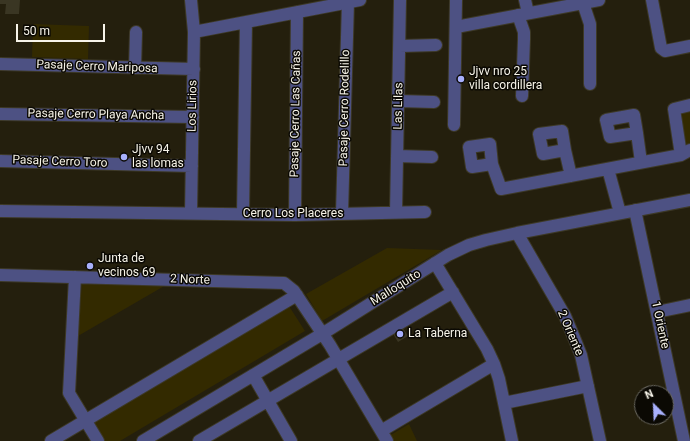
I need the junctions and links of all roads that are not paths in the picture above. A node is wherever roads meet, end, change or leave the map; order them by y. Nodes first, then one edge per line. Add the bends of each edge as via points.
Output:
1 (191, 0) edge
2 (360, 0) edge
3 (400, 0) edge
4 (456, 0) edge
5 (525, 0) edge
6 (597, 0) edge
7 (652, 0) edge
8 (348, 2) junction
9 (583, 3) junction
10 (297, 12) junction
11 (523, 14) junction
12 (246, 22) junction
13 (456, 27) junction
14 (136, 32) dead end
15 (194, 32) junction
16 (436, 45) dead end
17 (400, 46) junction
18 (690, 46) edge
19 (0, 64) edge
20 (135, 68) junction
21 (194, 70) junction
22 (590, 84) dead end
23 (522, 96) dead end
24 (399, 101) junction
25 (434, 102) dead end
26 (690, 105) edge
27 (0, 114) edge
28 (193, 117) junction
29 (454, 125) dead end
30 (637, 133) dead end
31 (565, 150) dead end
32 (685, 152) edge
33 (397, 156) junction
34 (432, 157) dead end
35 (0, 161) edge
36 (641, 162) junction
37 (492, 164) dead end
38 (192, 166) junction
39 (608, 170) junction
40 (571, 176) junction
41 (690, 194) edge
42 (690, 200) edge
43 (676, 202) junction
44 (635, 210) junction
45 (0, 211) edge
46 (396, 212) junction
47 (425, 212) dead end
48 (191, 213) junction
49 (342, 213) junction
50 (620, 213) junction
51 (243, 214) junction
52 (295, 215) junction
53 (517, 233) junction
54 (435, 263) junction
55 (0, 275) edge
56 (75, 277) junction
57 (453, 292) junction
58 (297, 295) junction
59 (690, 305) edge
60 (657, 312) junction
61 (322, 334) junction
62 (338, 359) junction
63 (494, 364) junction
64 (253, 375) junction
65 (588, 386) junction
66 (268, 400) junction
67 (504, 403) junction
68 (86, 420) junction
69 (384, 436) edge
70 (50, 441) edge
71 (98, 441) edge
72 (143, 441) edge
73 (199, 441) edge
74 (291, 441) edge
75 (512, 441) edge
76 (600, 441) edge
77 (684, 441) edge

1 - 15 street, Los Lirios
2 - 8 street
3 - 17 street, Las Lilas
4 - 13 street
5 - 11 street
6 - 9 street
7 - 18 street via 661,48 665,51
8 - 10 street
8 - 49 street, Pasaje Cerro Rodelillo
9 - 11 street
9 - 22 street via 590,24
10 - 12 street
10 - 52 street, Pasaje Cerro Las Cañas
11 - 13 street
11 - 23 street
12 - 15 street
12 - 51 street
13 - 29 street
14 - 20 street
15 - 21 street, Los Lirios
16 - 17 street
17 - 24 street, Las Lilas
19 - 20 street, Pasaje Cerro Mariposa
20 - 21 street, Pasaje Cerro Mariposa
21 - 28 street, Los Lirios
24 - 25 street
24 - 33 street, Las Lilas
26 - 32 street via 674,109
27 - 28 street, Pasaje Cerro Playa Ancha
28 - 38 street, Los Lirios
30 - 36 street
31 - 40 street
32 - 36 street
33 - 34 street
33 - 46 street, Las Lilas
35 - 38 street, Pasaje Cerro Toro
36 - 39 street
37 - 40 street via 501,189
38 - 48 street, Los Lirios
39 - 40 street
39 - 50 street
41 - 43 street, Malloquito
42 - 43 street, Malloquito
43 - 44 street, Malloquito
44 - 50 street, Malloquito
44 - 60 street, 1 Oriente
45 - 48 street, Cerro Los Placeres
46 - 47 street, Cerro Los Placeres
46 - 49 street, Cerro Los Placeres
48 - 51 street, Cerro Los Placeres
49 - 52 street, Cerro Los Placeres
50 - 53 street, Malloquito
51 - 52 street, Cerro Los Placeres
53 - 54 street, Malloquito via 469,245
53 - 65 street, 2 Oriente via 570,328
54 - 57 street
54 - 61 street, Malloquito
55 - 56 street, 2 Norte
56 - 58 street, 2 Norte via 284,283
56 - 68 street via 69,393
57 - 62 street
57 - 63 street
58 - 61 street
58 - 68 street
59 - 60 street
60 - 77 street, 1 Oriente
61 - 62 street
61 - 64 street, Malloquito
62 - 66 street
62 - 69 street
63 - 67 street
63 - 69 street
64 - 66 street
64 - 72 street, Malloquito
65 - 67 street
65 - 76 street, 2 Oriente
66 - 73 street
66 - 74 street
67 - 75 street
68 - 70 street
68 - 71 street

